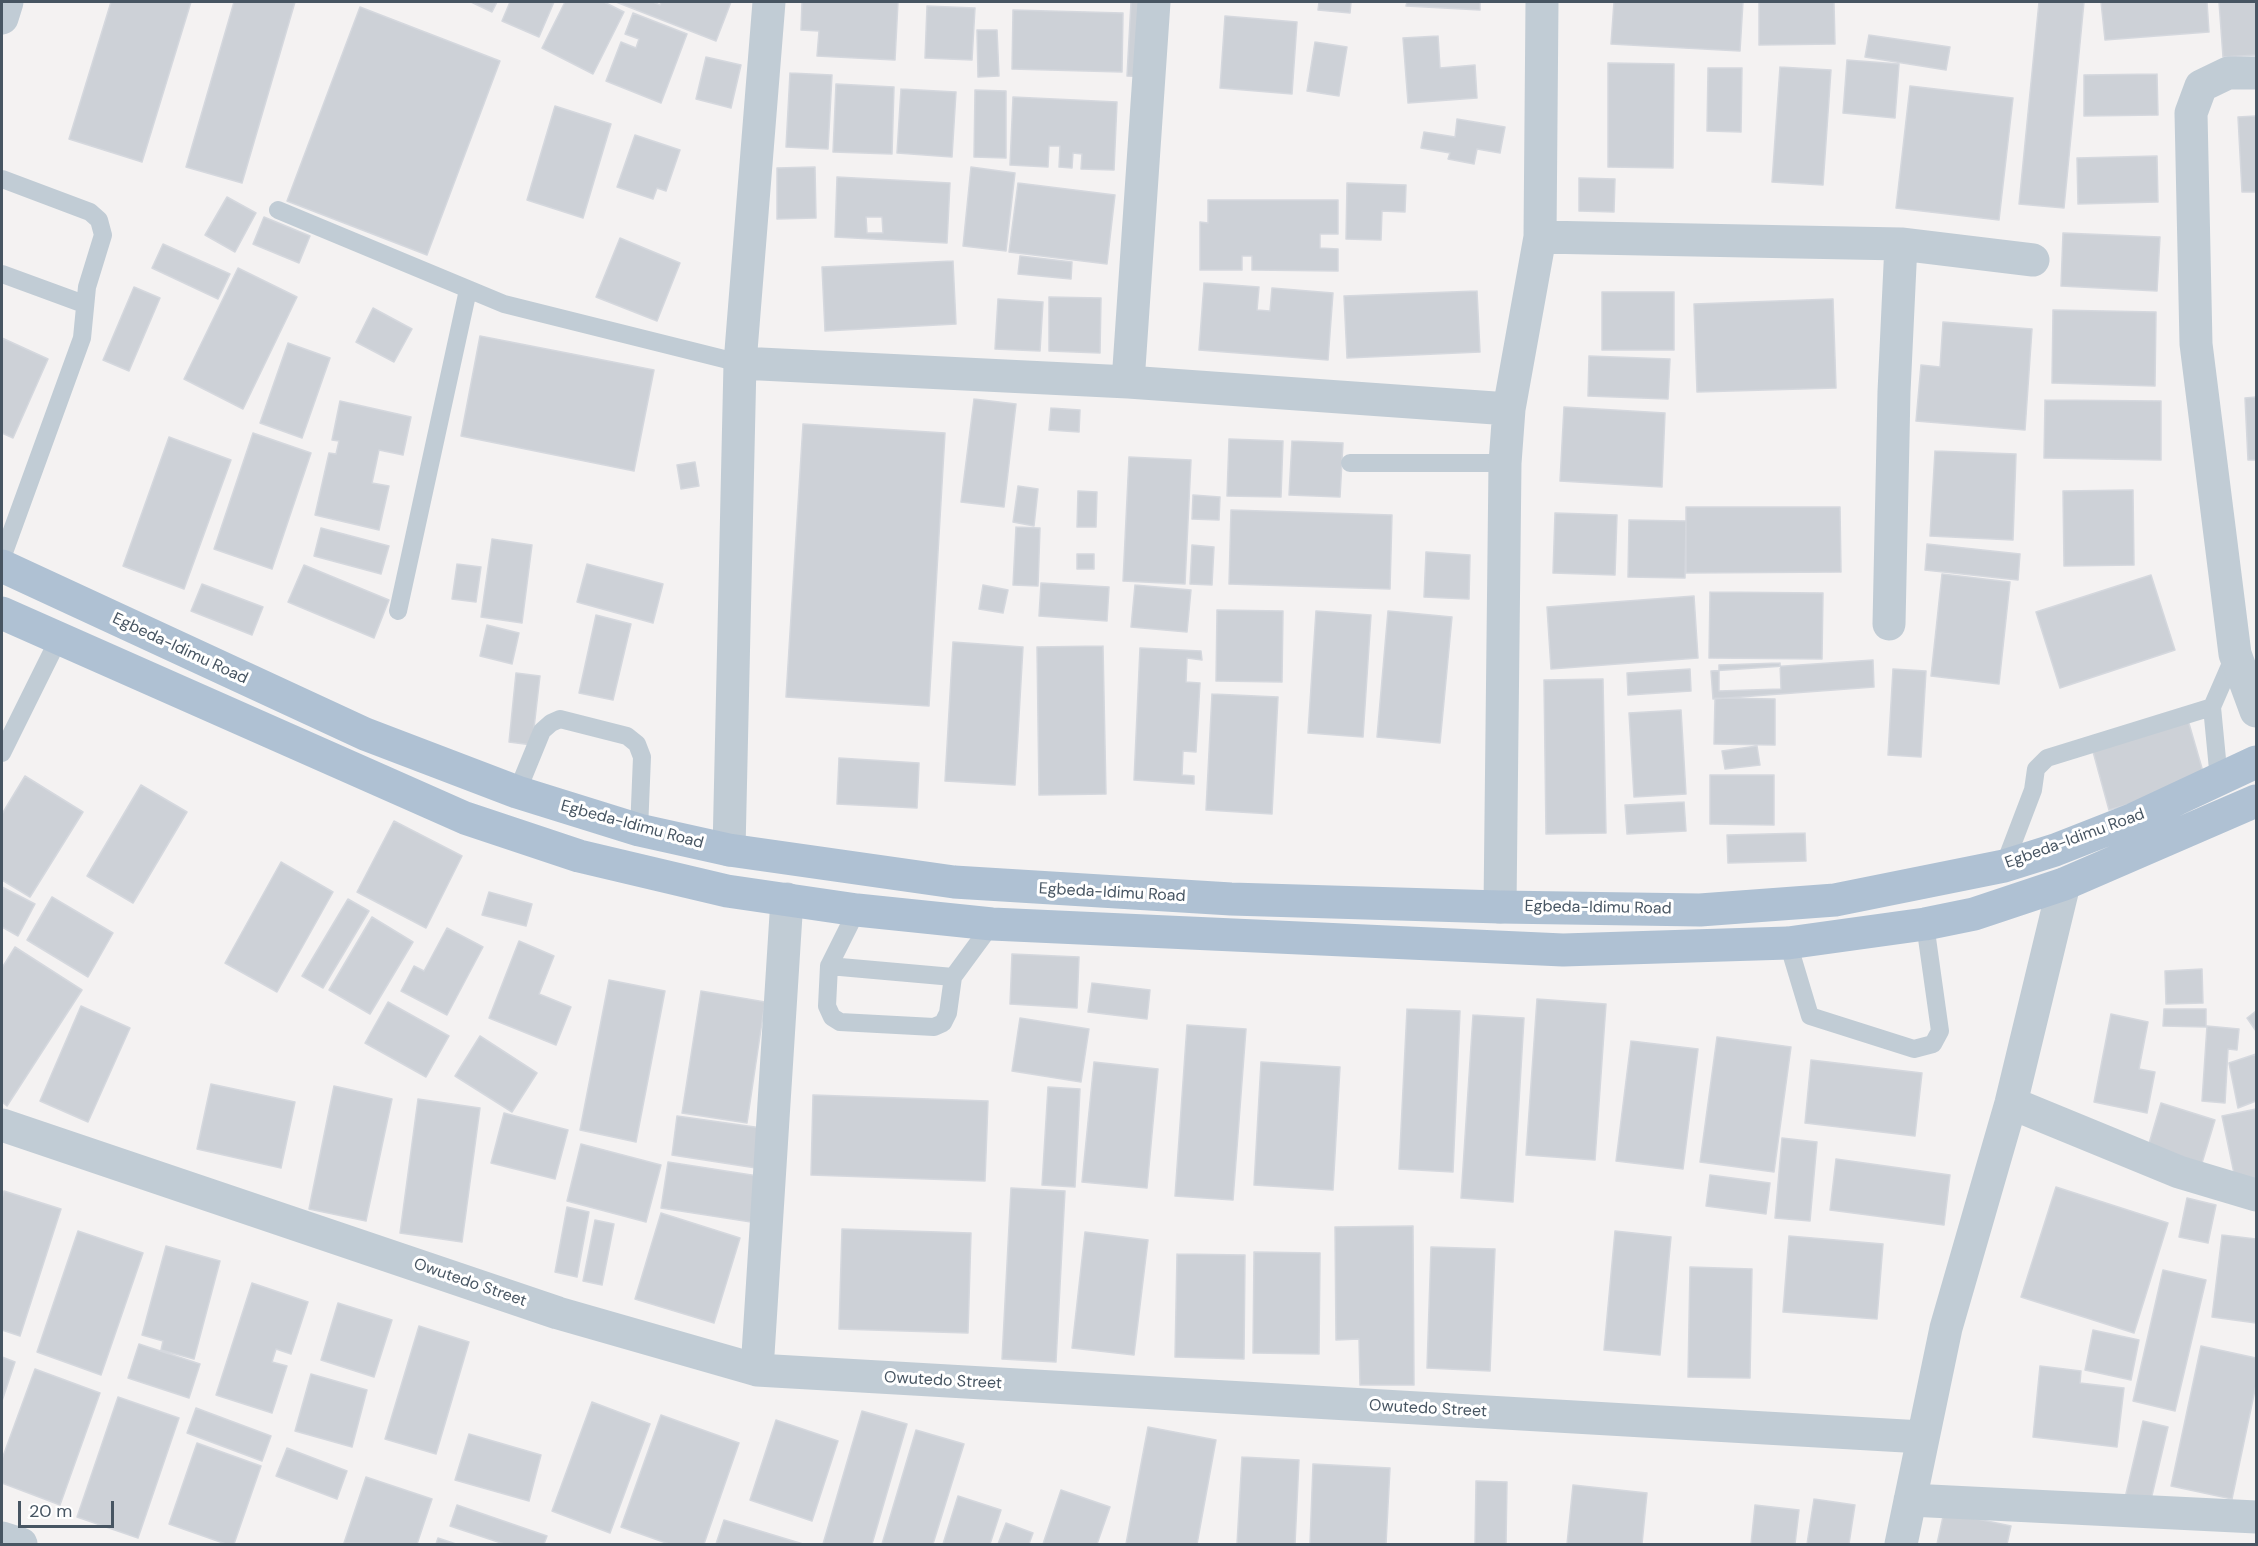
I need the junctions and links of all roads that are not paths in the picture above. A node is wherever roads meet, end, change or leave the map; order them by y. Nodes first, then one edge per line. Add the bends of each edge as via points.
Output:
1 (7, 2) edge
2 (768, 2) edge
3 (1154, 2) edge
4 (1542, 2) edge
5 (2, 18) edge
6 (2256, 72) edge
7 (2, 179) edge
8 (278, 210) dead end
9 (1540, 237) junction
10 (1901, 244) junction
11 (2033, 260) dead end
12 (2, 274) edge
13 (468, 290) junction
14 (84, 304) junction
15 (740, 363) junction
16 (1128, 382) junction
17 (1509, 409) junction
18 (1350, 463) dead end
19 (1505, 463) junction
20 (2, 558) edge
21 (2, 566) edge
22 (398, 611) dead end
23 (2, 613) edge
24 (1889, 624) dead end
25 (59, 638) junction
26 (2235, 654) junction
27 (2212, 707) junction
28 (2256, 711) edge
29 (2, 753) edge
30 (2256, 762) edge
31 (2219, 780) junction
32 (517, 792) junction
33 (2256, 801) edge
34 (639, 830) junction
35 (729, 850) junction
36 (2004, 866) junction
37 (2064, 884) junction
38 (787, 899) junction
39 (1500, 907) junction
40 (857, 910) junction
41 (992, 924) junction
42 (1925, 924) junction
43 (1788, 943) junction
44 (829, 966) junction
45 (953, 977) junction
46 (2010, 1103) junction
47 (2, 1125) edge
48 (2256, 1195) edge
49 (757, 1370) junction
50 (1922, 1437) junction
51 (1910, 1500) junction
52 (2256, 1518) edge
53 (2, 1538) edge
54 (21, 1545) edge
55 (1901, 1545) edge

1 - 5 street
2 - 15 street
3 - 16 street
4 - 9 street
6 - 26 street via 2228,73 2201,86 2191,113 2196,344
7 - 14 lane via 90,212 99,220 103,235
8 - 13 lane
9 - 10 street
9 - 17 street
10 - 11 street
10 - 24 street
12 - 14 lane
13 - 15 lane via 504,304
13 - 22 lane
14 - 20 lane via 82,338
15 - 16 street
15 - 35 street
16 - 17 street
17 - 19 street
18 - 19 lane
19 - 39 street
21 - 32 main road, Egbeda-Idimu Road via 365,734
23 - 25 main road, Egbeda-Idimu Road
25 - 29 lane
25 - 38 main road, Egbeda-Idimu Road via 465,818 579,856 727,891
26 - 27 lane
26 - 28 street
27 - 31 lane
27 - 36 lane via 2047,758 2036,769 2033,790
30 - 31 main road, Egbeda-Idimu Road
31 - 36 main road, Egbeda-Idimu Road via 2134,819
32 - 34 main road, Egbeda-Idimu Road
32 - 34 lane via 542,731 551,723 560,719 627,736 637,744 642,758
33 - 37 main road, Egbeda-Idimu Road
34 - 35 main road, Egbeda-Idimu Road
35 - 39 main road, Egbeda-Idimu Road via 954,882 1231,900
36 - 39 main road, Egbeda-Idimu Road via 1835,900 1700,910
37 - 42 main road, Egbeda-Idimu Road via 1974,914
37 - 46 street
38 - 40 main road, Egbeda-Idimu Road
38 - 49 street
40 - 41 main road, Egbeda-Idimu Road
40 - 44 lane
41 - 43 main road, Egbeda-Idimu Road via 1563,950
41 - 45 lane
42 - 43 main road, Egbeda-Idimu Road
42 - 43 lane via 1940,1031 1933,1044 1914,1048 1810,1016
44 - 45 lane
44 - 45 lane via 826,1006 840,1022 934,1027 944,1023 948,1013
46 - 48 street via 2179,1173
46 - 50 street via 1946,1328
47 - 49 street, Owutedo Street via 558,1313
49 - 50 street, Owutedo Street
50 - 51 street
51 - 52 street
51 - 55 street
53 - 54 street

